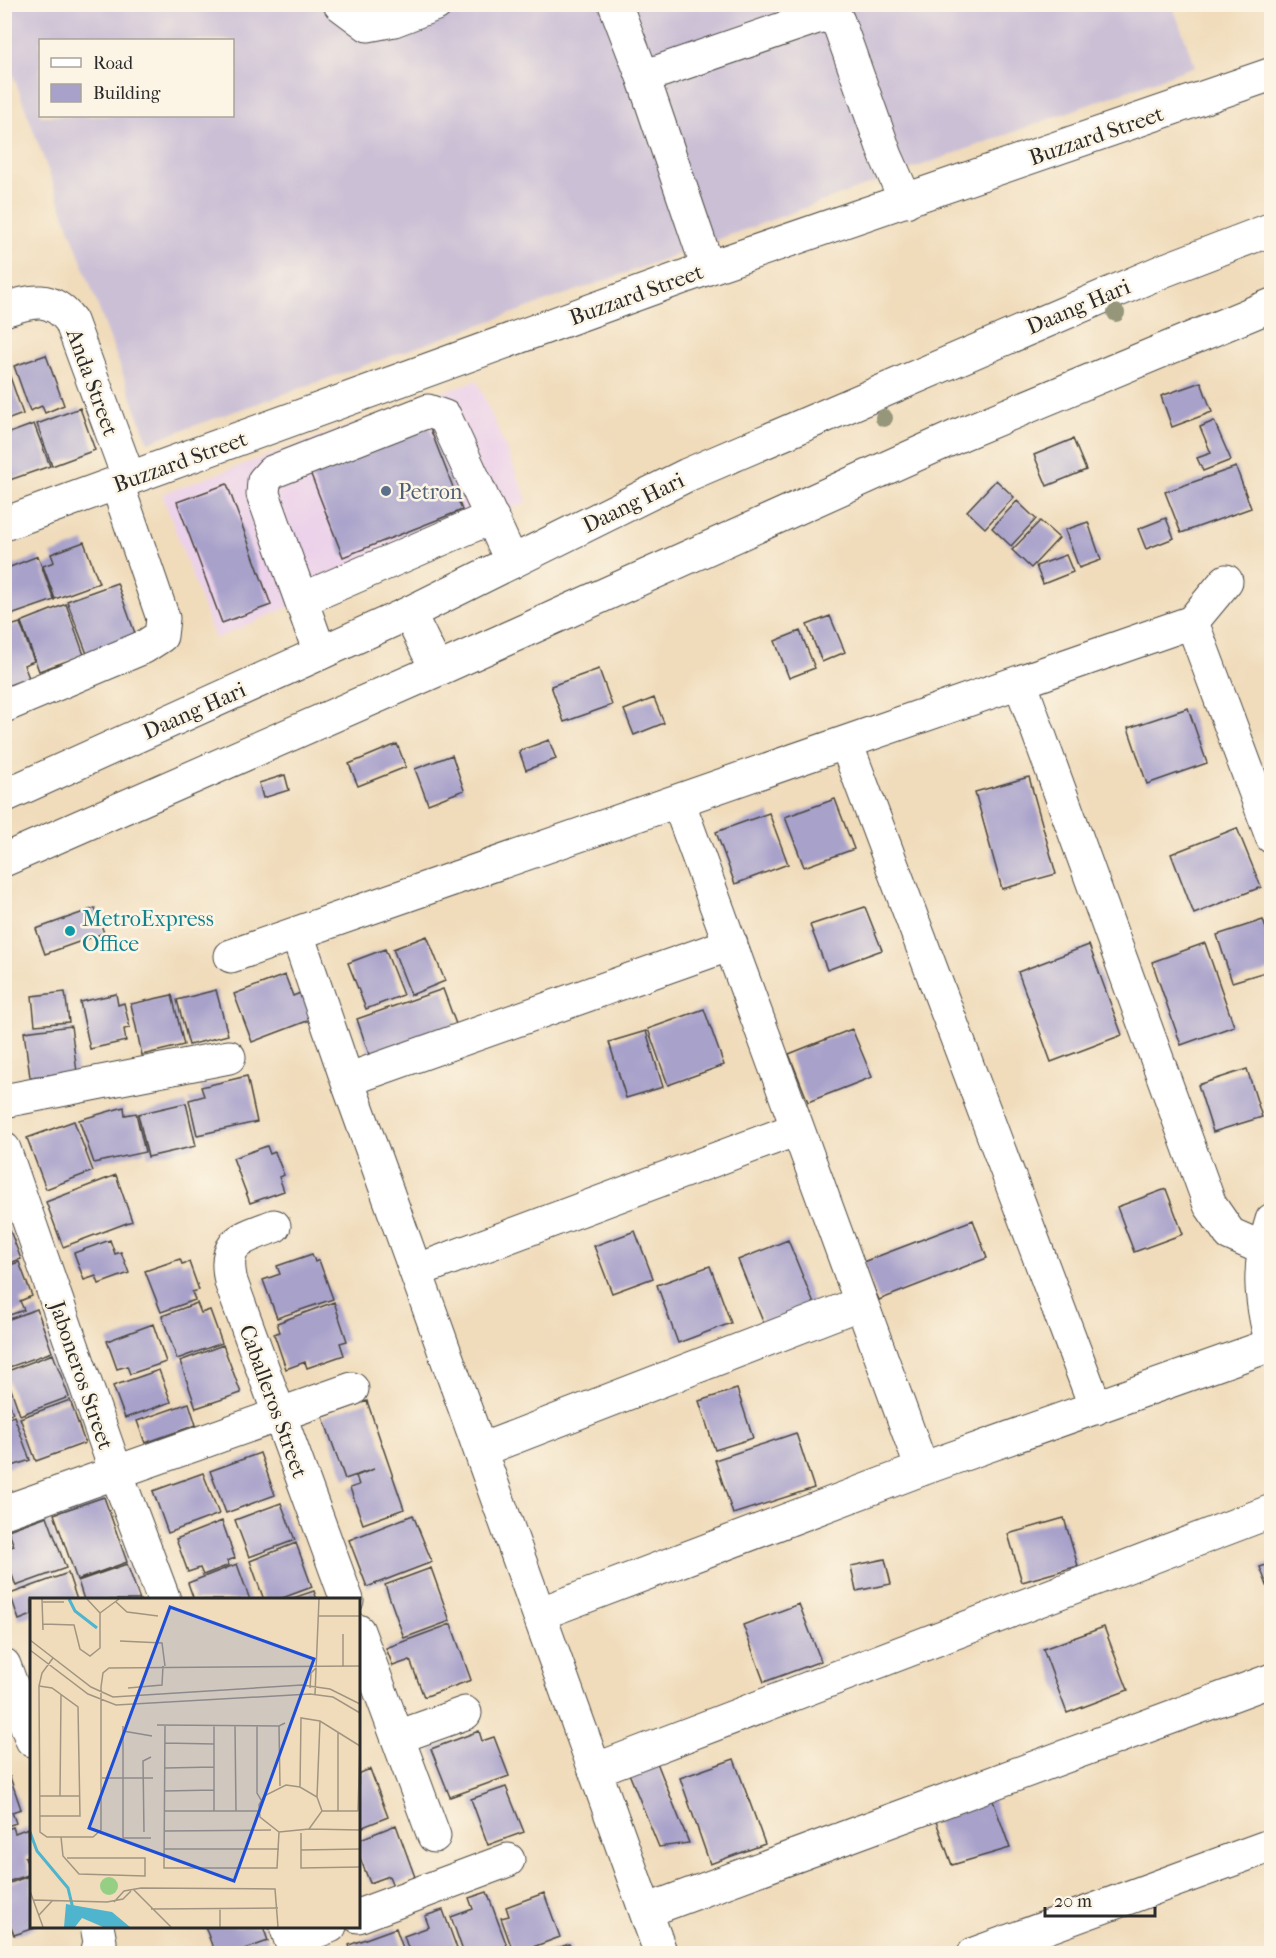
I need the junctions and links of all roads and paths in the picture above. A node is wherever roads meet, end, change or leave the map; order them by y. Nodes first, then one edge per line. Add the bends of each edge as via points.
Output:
1 (340, 4) edge
2 (436, 4) edge
3 (615, 4) edge
4 (1272, 74) edge
5 (643, 77) junction
6 (906, 201) junction
7 (1272, 229) edge
8 (708, 268) junction
9 (1272, 304) edge
10 (4, 310) edge
11 (123, 481) junction
12 (492, 517) junction
13 (4, 524) edge
14 (512, 562) junction
15 (1226, 581) dead end
16 (301, 600) junction
17 (409, 613) junction
18 (1192, 622) junction
19 (320, 653) junction
20 (437, 670) junction
21 (1020, 682) junction
22 (4, 706) edge
23 (846, 743) junction
24 (4, 796) edge
25 (678, 801) junction
26 (1272, 837) edge
27 (4, 860) edge
28 (297, 934) junction
29 (731, 945) junction
30 (231, 956) dead end
31 (229, 1057) dead end
32 (347, 1080) junction
33 (4, 1101) edge
34 (797, 1129) junction
35 (4, 1149) edge
36 (274, 1226) dead end
37 (1267, 1234) edge
38 (416, 1271) junction
39 (861, 1303) junction
40 (1271, 1345) edge
41 (352, 1389) dead end
42 (1096, 1408) junction
43 (278, 1413) junction
44 (481, 1450) junction
45 (922, 1469) junction
46 (116, 1472) junction
47 (1272, 1511) edge
48 (4, 1512) edge
49 (164, 1598) edge
50 (347, 1598) edge
51 (539, 1614) junction
52 (360, 1636) edge
53 (4, 1665) edge
54 (1272, 1680) edge
55 (465, 1713) dead end
56 (30, 1735) edge
57 (398, 1737) junction
58 (595, 1770) junction
59 (434, 1836) dead end
60 (1272, 1845) edge
61 (508, 1860) dead end
62 (646, 1911) junction
63 (360, 1915) edge
64 (97, 1928) edge
65 (320, 1928) edge
66 (288, 1934) edge
67 (98, 1953) edge
68 (661, 1953) edge
69 (974, 1953) edge

1 - 2 street via 368,26
3 - 5 street
4 - 6 street, Buzzard Street
5 - 6 street via 823,15 838,21
5 - 8 street
6 - 8 street, Buzzard Street
7 - 14 street, Daang Hari via 1145,278 687,475
8 - 11 street, Buzzard Street
9 - 20 street via 964,433
10 - 11 street, Anda Street via 39,301 52,303 71,321
11 - 13 street, Buzzard Street
11 - 22 street, Anda Street via 163,618 161,636 144,647
12 - 14 street
12 - 16 street
12 - 16 street via 445,417 438,413 428,411 272,472 264,481 263,494
14 - 17 street, Daang Hari
15 - 18 street
16 - 19 street
17 - 19 street, Daang Hari
17 - 20 street
18 - 21 street
18 - 26 street
19 - 24 street, Daang Hari
20 - 27 street
21 - 23 street
21 - 37 street via 1210,1205 1230,1234
23 - 25 street
23 - 42 street
25 - 28 street
25 - 29 street
28 - 30 street
28 - 32 street
29 - 32 street
29 - 34 street
31 - 33 street
32 - 38 street
34 - 38 street
34 - 39 street
35 - 46 street, Jaboneros Street
36 - 43 street, Caballeros Street via 234,1245 226,1261
37 - 40 street via 1260,1293
38 - 44 street
39 - 44 street
39 - 45 street
40 - 42 street
41 - 43 street
42 - 45 street
43 - 46 street
43 - 50 street, Caballeros Street
44 - 51 street
45 - 51 street
46 - 48 street
46 - 49 street, Jaboneros Street
47 - 58 street
51 - 58 street
52 - 57 street
53 - 56 street
54 - 62 street
55 - 57 street
57 - 59 street
58 - 62 street
60 - 69 street
61 - 63 street
62 - 68 street
64 - 67 street
65 - 66 street

